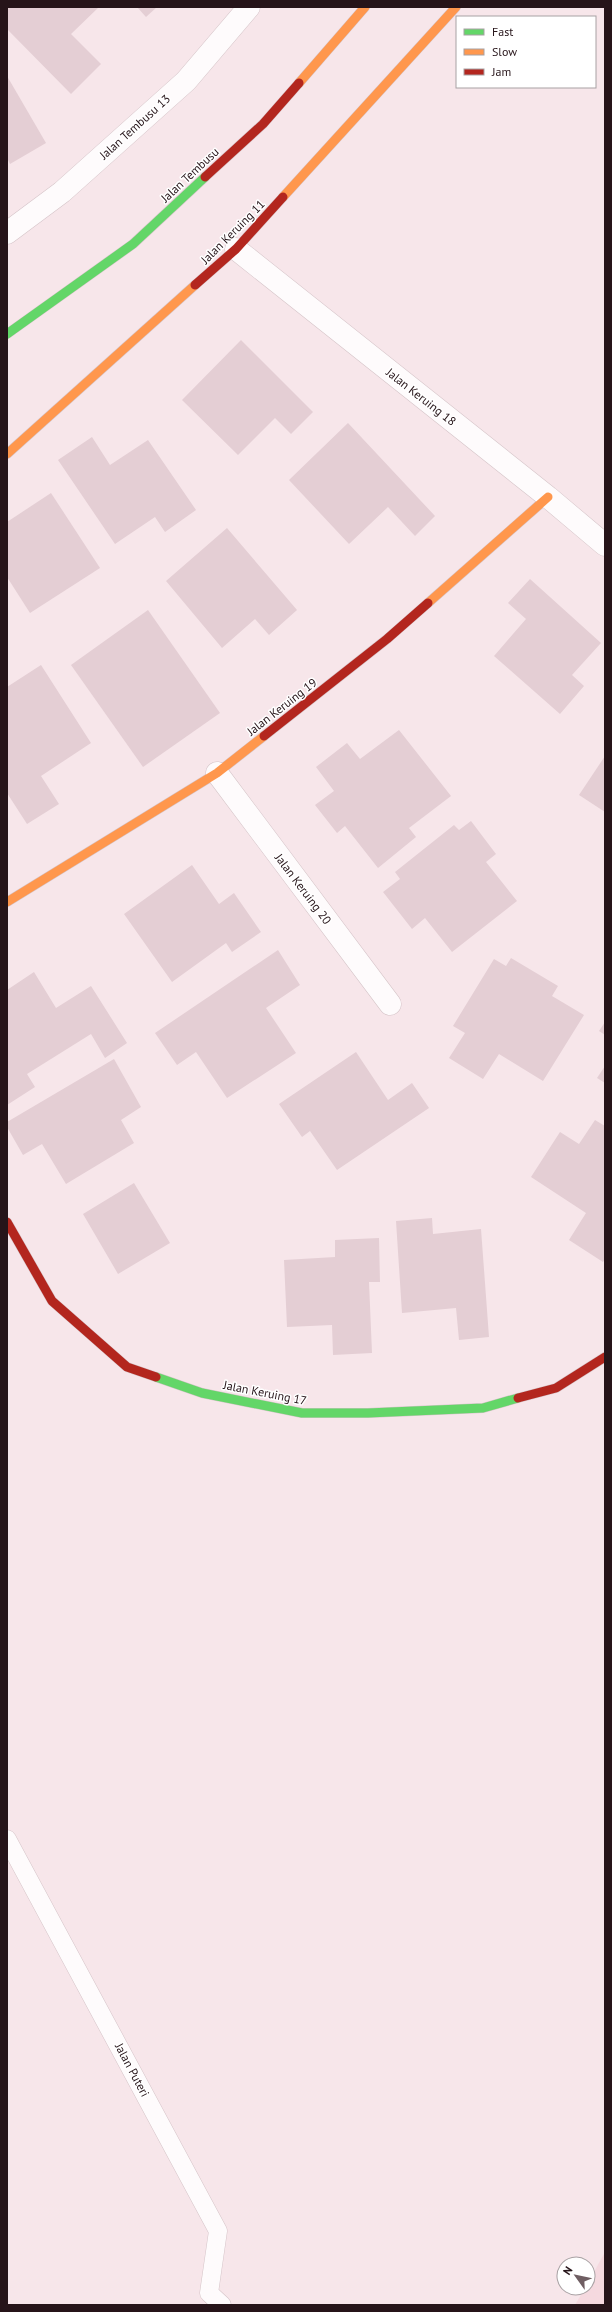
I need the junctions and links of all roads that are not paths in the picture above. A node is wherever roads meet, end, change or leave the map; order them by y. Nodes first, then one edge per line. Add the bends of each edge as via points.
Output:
1 (249, 7) edge
2 (365, 7) edge
3 (456, 7) edge
4 (7, 233) edge
5 (236, 250) junction
6 (7, 334) edge
7 (7, 454) edge
8 (548, 497) junction
9 (605, 545) edge
10 (216, 773) junction
11 (7, 902) edge
12 (390, 1004) dead end
13 (7, 1222) edge
14 (605, 1357) edge
15 (7, 1840) edge
16 (222, 2305) edge

1 - 4 street, Jalan Tembusu 13 via 186,81 62,192
2 - 6 street, Jalan Tembusu via 263,124 133,244
3 - 5 street, Jalan Keruing 11
5 - 7 street, Jalan Keruing 11
5 - 8 street, Jalan Keruing 18
8 - 9 street, Jalan Keruing 18
8 - 10 street, Jalan Keruing 19 via 387,639
10 - 11 street, Jalan Keruing 19
10 - 12 street, Jalan Keruing 20
13 - 14 street, Jalan Keruing 17 via 52,1301 127,1367 202,1393 302,1413 483,1408 556,1388
15 - 16 lane, Jalan Puteri via 218,2231 209,2293

